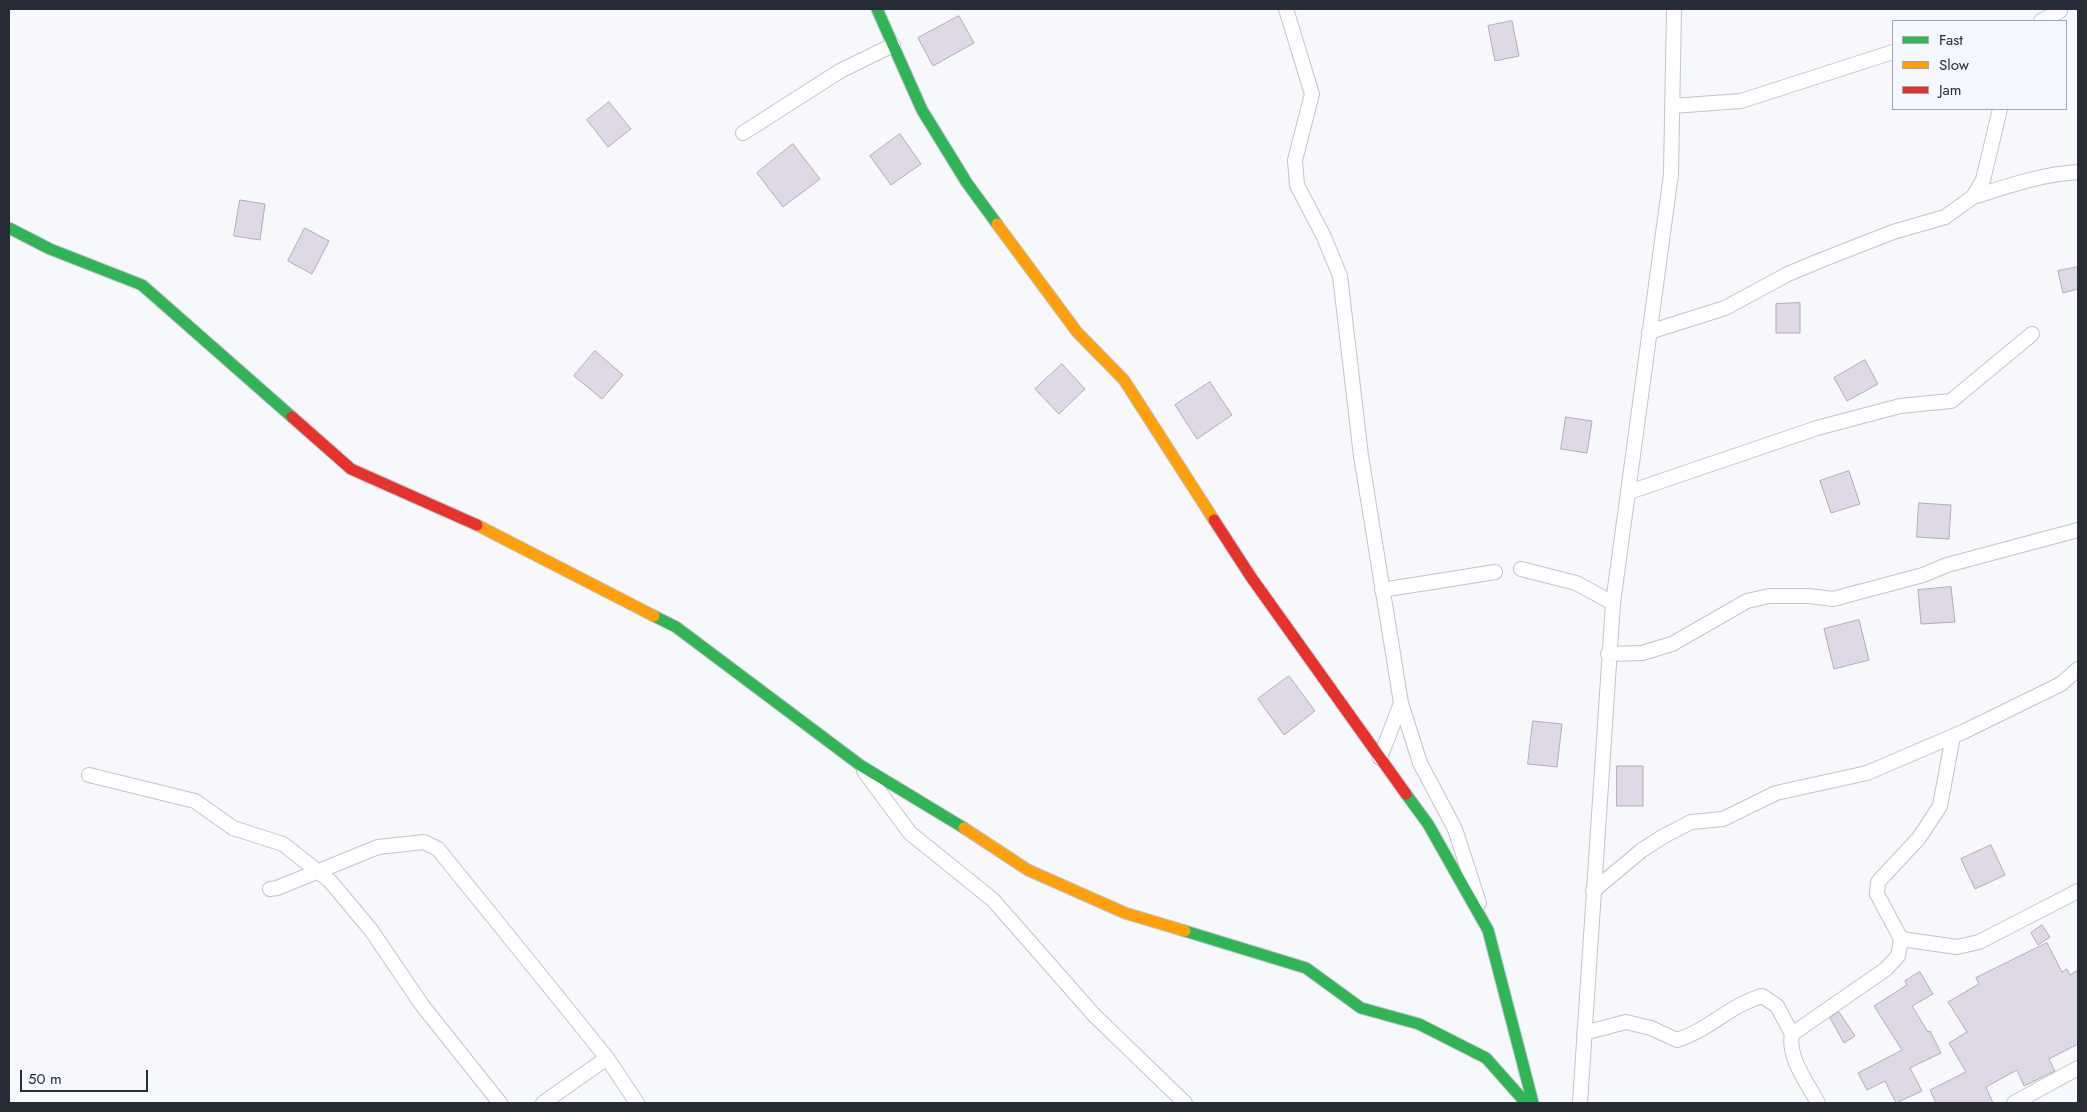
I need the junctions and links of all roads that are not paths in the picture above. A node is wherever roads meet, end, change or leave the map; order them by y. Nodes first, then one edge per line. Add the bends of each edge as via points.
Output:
1 (876, 9) edge
2 (1286, 9) edge
3 (1674, 9) edge
4 (2060, 11) dead end
5 (2043, 20) edge
6 (893, 45) junction
7 (1892, 52) edge
8 (1672, 106) junction
9 (2000, 110) edge
10 (743, 133) dead end
11 (2078, 172) edge
12 (1973, 197) junction
13 (9, 228) edge
14 (1649, 332) junction
15 (2032, 334) dead end
16 (1629, 492) junction
17 (2078, 530) edge
18 (1521, 569) dead end
19 (1494, 572) dead end
20 (1382, 590) junction
21 (1612, 603) junction
22 (1608, 654) junction
23 (2078, 670) edge
24 (1401, 703) junction
25 (1953, 736) junction
26 (1380, 758) junction
27 (860, 765) junction
28 (88, 775) dead end
29 (316, 871) junction
30 (270, 889) dead end
31 (2078, 890) edge
32 (1593, 891) junction
33 (1488, 930) junction
34 (1902, 939) junction
35 (1584, 1033) junction
36 (1792, 1034) junction
37 (607, 1058) junction
38 (2078, 1068) edge
39 (500, 1103) edge
40 (543, 1103) edge
41 (637, 1103) edge
42 (1185, 1103) edge
43 (1526, 1103) edge
44 (1533, 1103) edge
45 (1580, 1103) edge
46 (1818, 1103) edge
47 (2014, 1103) edge

1 - 6 street
2 - 20 street via 1312,94 1295,160 1297,185 1340,276 1361,456
3 - 8 street
4 - 5 street
6 - 10 street via 840,71
6 - 26 street via 922,110 967,183 1077,332 1124,380 1251,578
7 - 8 street via 1741,101
8 - 14 street via 1671,174
9 - 12 street via 1983,180
11 - 12 street via 2016,183
12 - 14 street via 1945,217 1894,232 1819,261 1725,308
13 - 27 street via 50,249 142,285 351,469 468,520 676,627
14 - 16 street
15 - 16 street via 1951,401 1900,406 1817,428
16 - 21 street
17 - 22 street via 1833,599 1770,596 1746,601 1672,644 1642,653
18 - 21 street via 1576,583
19 - 20 street
20 - 24 street
21 - 22 street
22 - 32 street
23 - 25 street via 2061,684
24 - 26 street
24 - 33 street via 1420,764 1455,829
25 - 32 street via 1867,773 1776,793 1723,819 1691,822 1642,850
25 - 34 street via 1940,806 1919,838 1878,882 1877,894
26 - 33 street via 1428,824
27 - 42 street via 910,833 992,900 1094,1015
27 - 43 street via 1028,870 1125,913 1306,968 1362,1008 1419,1024 1486,1058
28 - 29 street via 195,801 233,828 283,844
29 - 30 street
29 - 37 street via 378,847 424,842 438,849
29 - 39 street via 330,881 371,930 422,1005
31 - 34 street via 1979,942 1957,947
32 - 35 street
33 - 44 street
34 - 36 street via 1898,956 1886,969
35 - 36 street via 1626,1022 1652,1028 1677,1040 1694,1035 1744,1001 1762,996 1777,1006
35 - 45 street
36 - 46 street via 1790,1044 1794,1057
37 - 40 street
37 - 41 street
38 - 47 street

